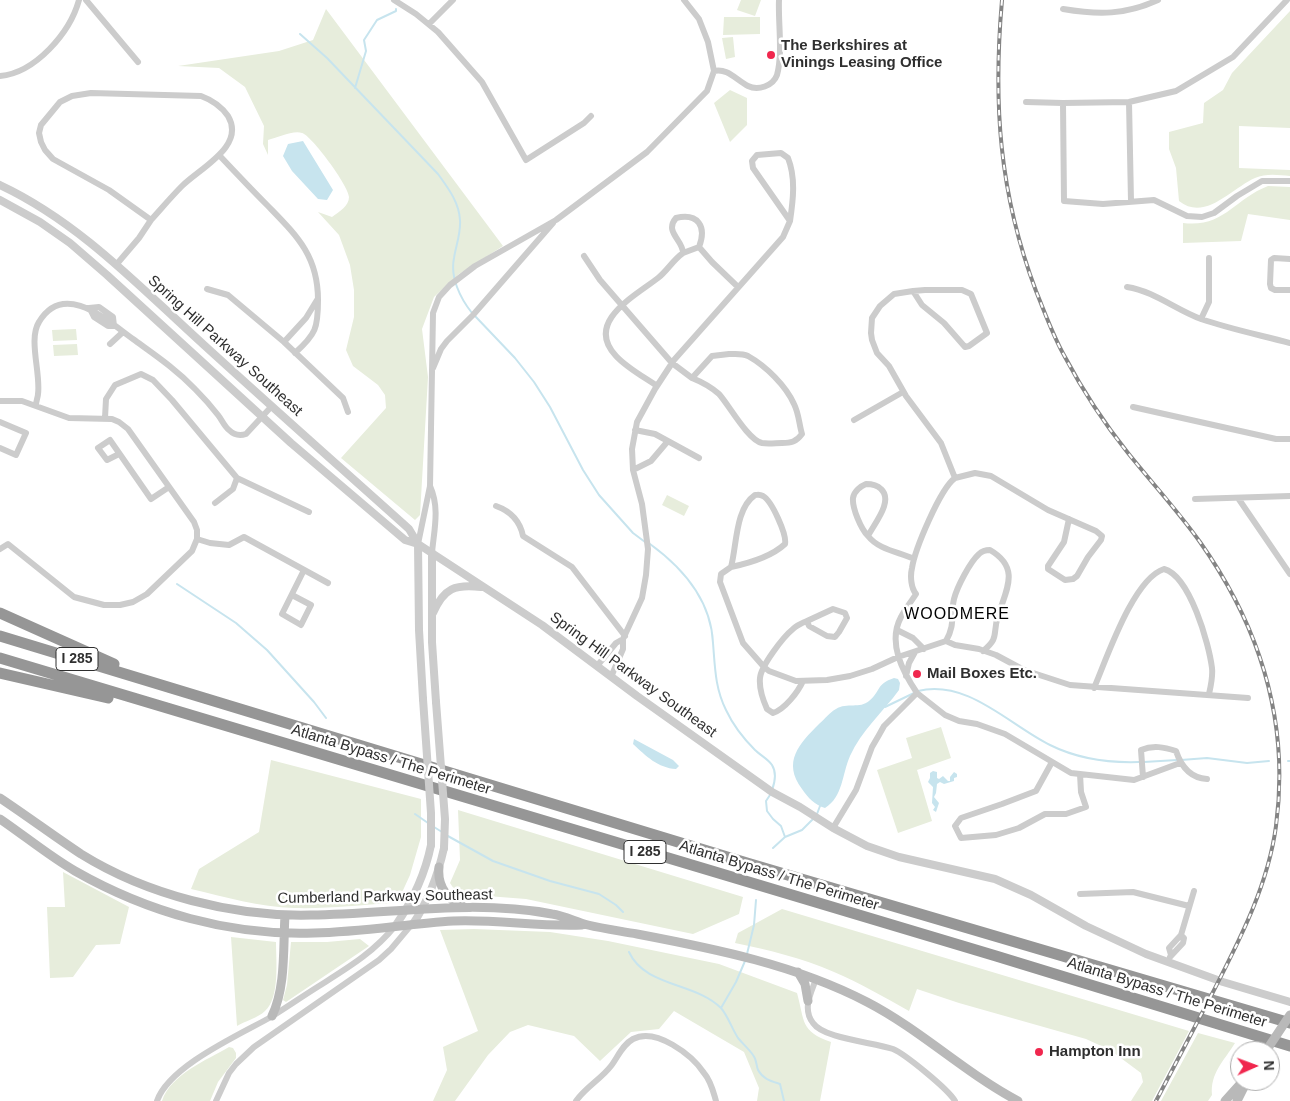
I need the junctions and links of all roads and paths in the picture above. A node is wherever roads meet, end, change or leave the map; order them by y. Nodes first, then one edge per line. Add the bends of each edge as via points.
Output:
1 (79, 0) edge
2 (86, 0) edge
3 (394, 0) edge
4 (453, 0) edge
5 (779, 0) edge
6 (1158, 0) edge
7 (1288, 0) edge
8 (689, 2) edge
9 (1063, 9) dead end
10 (429, 24) junction
11 (138, 62) dead end
12 (714, 71) junction
13 (0, 76) edge
14 (1026, 102) dead end
15 (1129, 102) junction
16 (1063, 103) junction
17 (591, 116) dead end
18 (219, 155) junction
19 (1290, 181) edge
20 (0, 185) edge
21 (0, 200) edge
22 (1130, 201) junction
23 (151, 220) junction
24 (556, 220) junction
25 (790, 222) junction
26 (699, 246) junction
27 (683, 253) junction
28 (584, 256) dead end
29 (1209, 258) dead end
30 (1290, 259) edge
31 (116, 265) junction
32 (738, 287) junction
33 (1127, 287) dead end
34 (207, 289) dead end
35 (913, 290) junction
36 (1290, 290) edge
37 (318, 299) junction
38 (622, 306) junction
39 (89, 308) junction
40 (1201, 319) junction
41 (114, 326) junction
42 (123, 332) junction
43 (284, 342) junction
44 (1290, 343) edge
45 (110, 344) dead end
46 (295, 353) junction
47 (672, 363) junction
48 (692, 378) junction
49 (431, 381) junction
50 (657, 386) junction
51 (903, 392) junction
52 (0, 402) edge
53 (36, 405) junction
54 (271, 407) junction
55 (1133, 407) dead end
56 (348, 412) dead end
57 (262, 417) junction
58 (105, 418) junction
59 (854, 420) dead end
60 (0, 422) edge
61 (635, 430) junction
62 (1290, 439) edge
63 (668, 441) junction
64 (0, 448) edge
65 (119, 454) dead end
66 (699, 458) dead end
67 (633, 470) junction
68 (237, 478) junction
69 (955, 478) junction
70 (430, 486) junction
71 (170, 487) junction
72 (1290, 496) edge
73 (1238, 498) junction
74 (1195, 499) dead end
75 (215, 503) dead end
76 (496, 506) dead end
77 (309, 512) dead end
78 (1069, 519) junction
79 (868, 536) junction
80 (197, 539) junction
81 (418, 544) junction
82 (0, 549) edge
83 (432, 554) junction
84 (914, 559) junction
85 (731, 567) junction
86 (304, 570) junction
87 (1290, 574) edge
88 (328, 583) dead end
89 (482, 587) junction
90 (292, 595) junction
91 (0, 613) edge
92 (432, 617) junction
93 (807, 621) junction
94 (897, 630) junction
95 (0, 636) edge
96 (624, 638) junction
97 (946, 641) junction
98 (924, 649) junction
99 (983, 650) junction
100 (915, 652) junction
101 (898, 657) junction
102 (0, 658) edge
103 (597, 666) junction
104 (764, 667) junction
105 (0, 673) edge
106 (906, 676) junction
107 (612, 677) junction
108 (804, 682) junction
109 (154, 683) junction
110 (1094, 688) junction
111 (917, 693) junction
112 (1209, 694) junction
113 (1248, 698) dead end
114 (192, 716) junction
115 (1052, 762) junction
116 (1180, 763) junction
117 (1080, 774) junction
118 (1143, 778) junction
119 (1207, 779) dead end
120 (0, 798) edge
121 (0, 819) edge
122 (832, 828) junction
123 (439, 867) junction
124 (1194, 891) dead end
125 (1080, 894) dead end
126 (1189, 906) junction
127 (467, 908) junction
128 (422, 909) junction
129 (406, 910) junction
130 (285, 915) junction
131 (413, 924) junction
132 (396, 925) junction
133 (587, 925) junction
134 (284, 933) junction
135 (1170, 959) junction
136 (798, 972) junction
137 (816, 979) junction
138 (808, 1001) junction
139 (1290, 1002) edge
140 (1290, 1015) edge
141 (272, 1016) junction
142 (1290, 1023) edge
143 (1273, 1041) edge
144 (1290, 1046) edge
145 (1234, 1091) edge
146 (157, 1101) edge
147 (216, 1101) edge
148 (576, 1101) edge
149 (716, 1101) edge
150 (955, 1101) edge
151 (1018, 1101) edge
152 (1225, 1101) edge

1 - 13 street via 61,35 44,55 24,69
2 - 11 street
3 - 10 street
4 - 10 street
5 - 12 street via 778,71 775,79 757,89 726,71
6 - 9 street via 1139,8 1112,13
7 - 15 street via 1226,62 1176,91
8 - 12 street via 705,34
10 - 17 street via 482,82 526,160
12 - 24 street via 707,91 647,152
14 - 16 street
15 - 16 street
15 - 22 street
16 - 22 street via 1064,201 1104,204
18 - 23 street via 182,186
18 - 23 street via 233,130 224,111 210,99 192,95 91,93 60,102 41,125 39,132 45,150 53,159 109,190
18 - 37 street via 298,238 309,256 318,282
19 - 22 street via 1271,180 1256,184 1214,213 1202,217 1187,216 1154,200
20 - 31 street, Spring Hill Parkway Southeast via 62,220
21 - 57 street, Spring Hill Parkway Southeast via 40,222 70,244
23 - 31 street
24 - 49 street via 447,341 434,364
24 - 49 street via 475,266 444,291 433,313
25 - 25 street via 753,168 752,161 757,155 781,153 788,158 793,195
25 - 32 street via 783,236
26 - 27 street
26 - 27 street via 702,234 699,222 692,216 676,218 672,229
26 - 32 street
27 - 38 street via 660,277
28 - 38 street
29 - 40 street via 1209,302
30 - 36 street via 1271,260 1270,284 1275,290
31 - 54 street, Spring Hill Parkway Southeast
32 - 47 street
33 - 40 street via 1152,295
34 - 43 street via 228,294
35 - 35 street via 922,304 944,322 965,347 987,333 971,294 962,290
35 - 51 street via 892,296 875,312 871,324 877,353 889,366
37 - 43 street
37 - 46 street via 313,335
38 - 47 street
38 - 50 street via 608,324 606,336 609,347 623,362
39 - 41 street via 94,318
39 - 41 street via 99,307 113,318
39 - 53 street via 59,306 51,309 39,322 35,336
40 - 44 street
41 - 42 street
42 - 45 street
42 - 57 street via 182,376 231,432 246,434
43 - 46 street
46 - 56 street via 343,398
47 - 48 street
47 - 50 street
48 - 48 street via 717,393 761,443 790,443 802,434 790,396 748,356 712,356
49 - 70 street
50 - 61 street
51 - 59 street
51 - 69 street via 941,443
52 - 53 street via 22,401
53 - 58 street via 69,418
54 - 57 street
54 - 81 street, Spring Hill Parkway Southeast via 409,529
55 - 62 street via 1276,439
57 - 81 street, Spring Hill Parkway Southeast via 406,540
58 - 68 street via 106,399 115,385 141,374 172,400
58 - 71 street via 128,429
60 - 64 street via 26,433 16,455
61 - 63 street via 655,434
61 - 67 street
63 - 66 street
63 - 67 street via 655,457
65 - 71 street via 151,499
67 - 96 street via 648,549 642,598
68 - 75 street via 233,489
68 - 77 street
69 - 78 street via 975,473 991,476
69 - 84 street via 937,503
70 - 81 street
70 - 83 street via 435,498 436,516
71 - 80 street via 194,522
72 - 73 street
73 - 74 street
73 - 87 street
76 - 96 street via 506,509 521,525 523,536 572,567
78 - 78 street via 1064,542 1050,560 1048,569 1065,580 1077,576 1102,536
79 - 79 street via 886,499 884,491 869,484 855,492 853,500 861,527
79 - 84 street via 891,551
80 - 82 street via 192,551 154,588 140,598 120,605 104,605 74,597 8,544
80 - 86 street via 229,545 244,537
81 - 83 street, Spring Hill Parkway Southeast
81 - 129 street, bridge via 419,630 431,845 422,878
83 - 89 street, Spring Hill Parkway Southeast
83 - 92 street
84 - 94 street via 911,570 916,594 900,618
85 - 85 street via 741,512 749,499 761,495 773,509 786,538 785,544 756,560
85 - 104 street via 721,574 720,582 744,643
86 - 88 street
86 - 90 street
89 - 92 street via 461,586 446,592
89 - 103 street, Spring Hill Parkway Southeast
90 - 90 street via 311,604 301,625 282,614
91 - 109 highway
92 - 123 street, bridge via 445,813 444,848
93 - 93 street via 833,609 845,613 847,618 840,632 832,638 809,626
93 - 104 street via 792,629
94 - 98 street via 913,638
94 - 101 street
95 - 109 highway, Atlanta Bypass / The Perimeter / I 285
96 - 103 street
96 - 107 street
97 - 98 street
97 - 99 street
97 - 99 street via 952,628 954,598 965,575 978,554 990,550 1004,561 1009,581 993,642
98 - 100 street
99 - 110 street via 1039,676
100 - 101 street
100 - 106 street
101 - 106 street
101 - 108 street via 850,676
102 - 114 highway, Atlanta Bypass / The Perimeter / I 285
103 - 107 street, Spring Hill Parkway Southeast
104 - 108 street
104 - 108 street via 760,676 761,688 766,706 774,713
105 - 114 highway
106 - 111 street
107 - 122 street, Spring Hill Parkway Southeast via 772,792
109 - 142 highway, Atlanta Bypass / The Perimeter / I 285
110 - 112 street
110 - 112 street via 1132,602 1149,579 1164,569 1176,576 1186,590 1205,635 1212,669
111 - 115 street via 945,715 1005,734
111 - 122 street via 884,726 872,747 856,790
112 - 113 street
114 - 144 highway, Atlanta Bypass / The Perimeter / I 285
115 - 117 street via 1070,773
115 - 117 street via 1036,791 961,818 955,826 961,838 996,835 1019,828 1045,814 1066,814 1086,807
116 - 118 street
116 - 118 street via 1176,751 1147,747 1141,750
116 - 119 street via 1198,778
117 - 118 street via 1134,780
120 - 130 main road, Cumberland Parkway Southeast via 83,854 142,884 204,903
121 - 134 main road, Cumberland Parkway Southeast via 73,870 139,902 213,924
122 - 135 street, Spring Hill Parkway Southeast via 884,853 995,879 1117,941
123 - 127 main road via 445,893
123 - 128 street
124 - 126 street
125 - 126 street via 1133,892
126 - 135 street via 1181,935 1169,948
127 - 128 main road, Cumberland Parkway Southeast
127 - 133 main road, Cumberland Parkway Southeast via 545,913
128 - 129 main road, Cumberland Parkway Southeast
128 - 131 street
129 - 130 main road, Cumberland Parkway Southeast
129 - 132 street
130 - 134 main road
131 - 132 main road, Cumberland Parkway Southeast
131 - 133 main road, Cumberland Parkway Southeast via 456,921
131 - 147 street via 379,960 244,1055 229,1073
132 - 134 main road, Cumberland Parkway Southeast via 327,933
132 - 141 street via 365,957
133 - 136 main road, Cumberland Parkway Southeast via 744,957
134 - 141 main road via 281,987
135 - 139 street, Spring Hill Parkway Southeast via 1222,982
136 - 137 main road, Cumberland Parkway Southeast
136 - 138 main road via 808,993
137 - 138 street
137 - 151 main road, Cumberland Parkway Southeast via 891,1015 970,1072
138 - 150 street via 810,1019 820,1029 894,1050 923,1070
140 - 143 main road, bridge
141 - 146 street via 183,1068 164,1087
145 - 152 main road
148 - 149 street via 608,1070 627,1044 640,1037 679,1048 696,1062 705,1074

